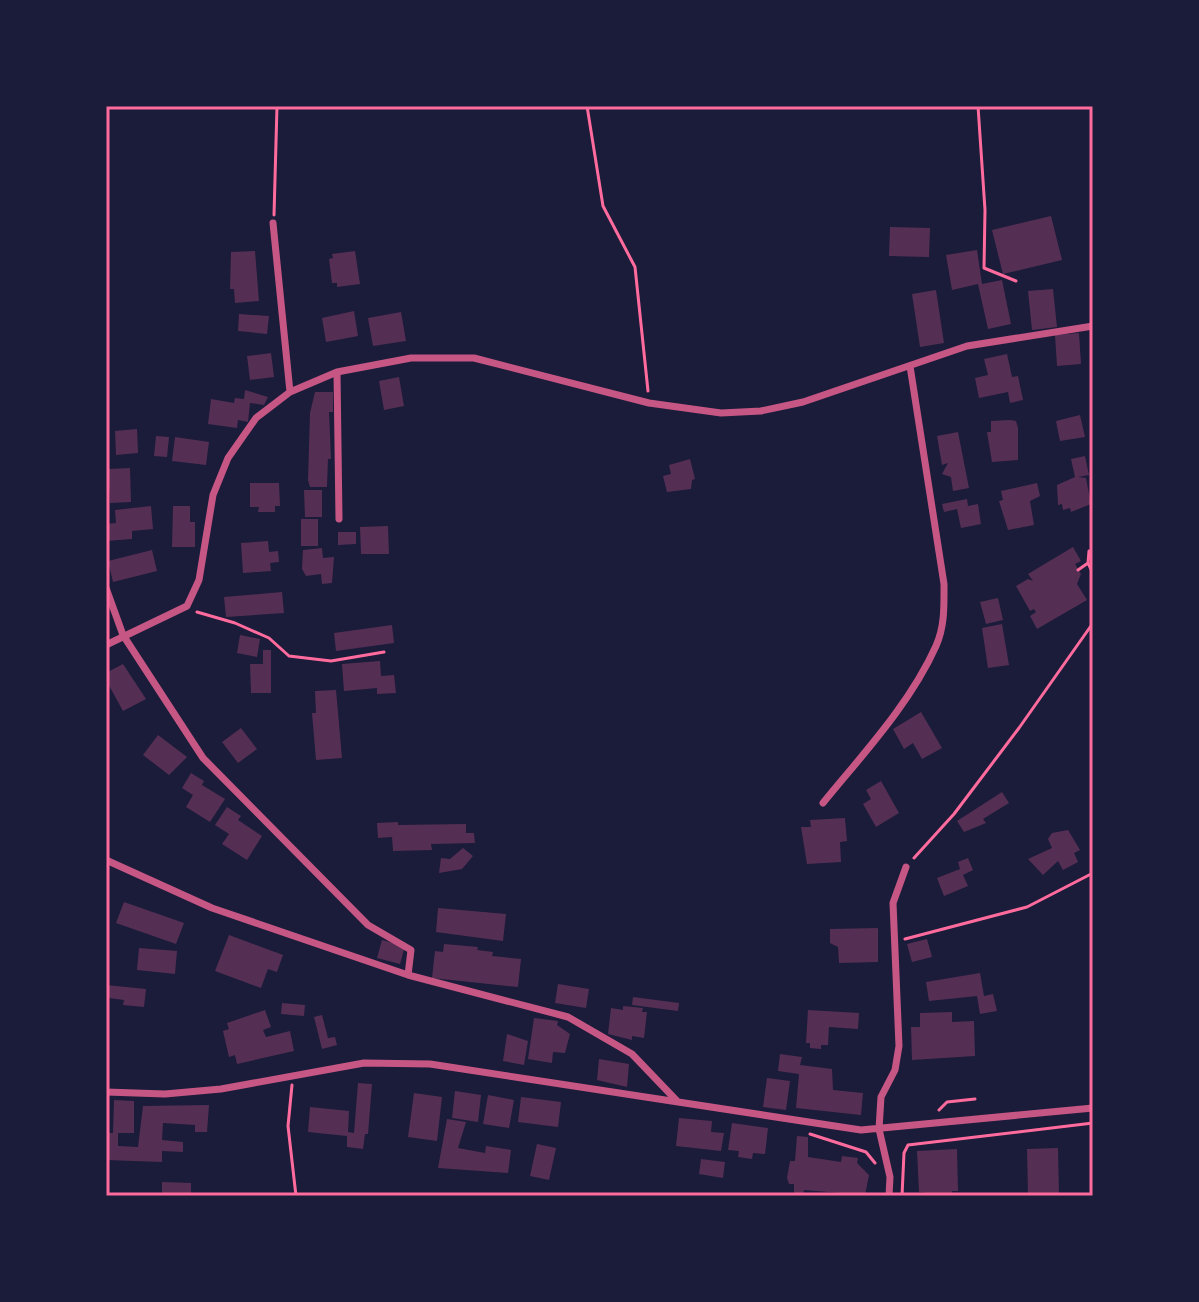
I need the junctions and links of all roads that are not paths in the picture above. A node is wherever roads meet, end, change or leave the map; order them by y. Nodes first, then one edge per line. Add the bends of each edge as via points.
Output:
1 (273, 223) road end
2 (1093, 326) edge
3 (910, 366) junction
4 (337, 372) junction
5 (290, 392) junction
6 (339, 519) dead end
7 (106, 588) edge
8 (123, 635) junction
9 (106, 645) edge
10 (823, 803) dead end
11 (106, 860) edge
12 (906, 867) road end
13 (408, 975) junction
14 (106, 1092) edge
15 (677, 1101) junction
16 (1093, 1108) edge
17 (879, 1129) junction
18 (889, 1196) edge

1 - 5 street
2 - 3 street via 967,346
3 - 4 street via 803,402 721,413 649,403 474,358 411,358
3 - 10 street via 944,584 944,618 937,645 891,720
4 - 5 street
4 - 6 street
5 - 8 street via 256,418 228,458 213,495 199,580 187,606
7 - 8 street
8 - 9 street
8 - 13 street via 203,758 245,805 368,925 411,950
11 - 13 street via 212,908
12 - 17 street via 893,903 899,1046 895,1070 881,1097
13 - 15 street via 568,1017 632,1054
14 - 15 street via 207,1090 292,1080 364,1063 430,1064
15 - 17 street
16 - 17 street
17 - 18 street

